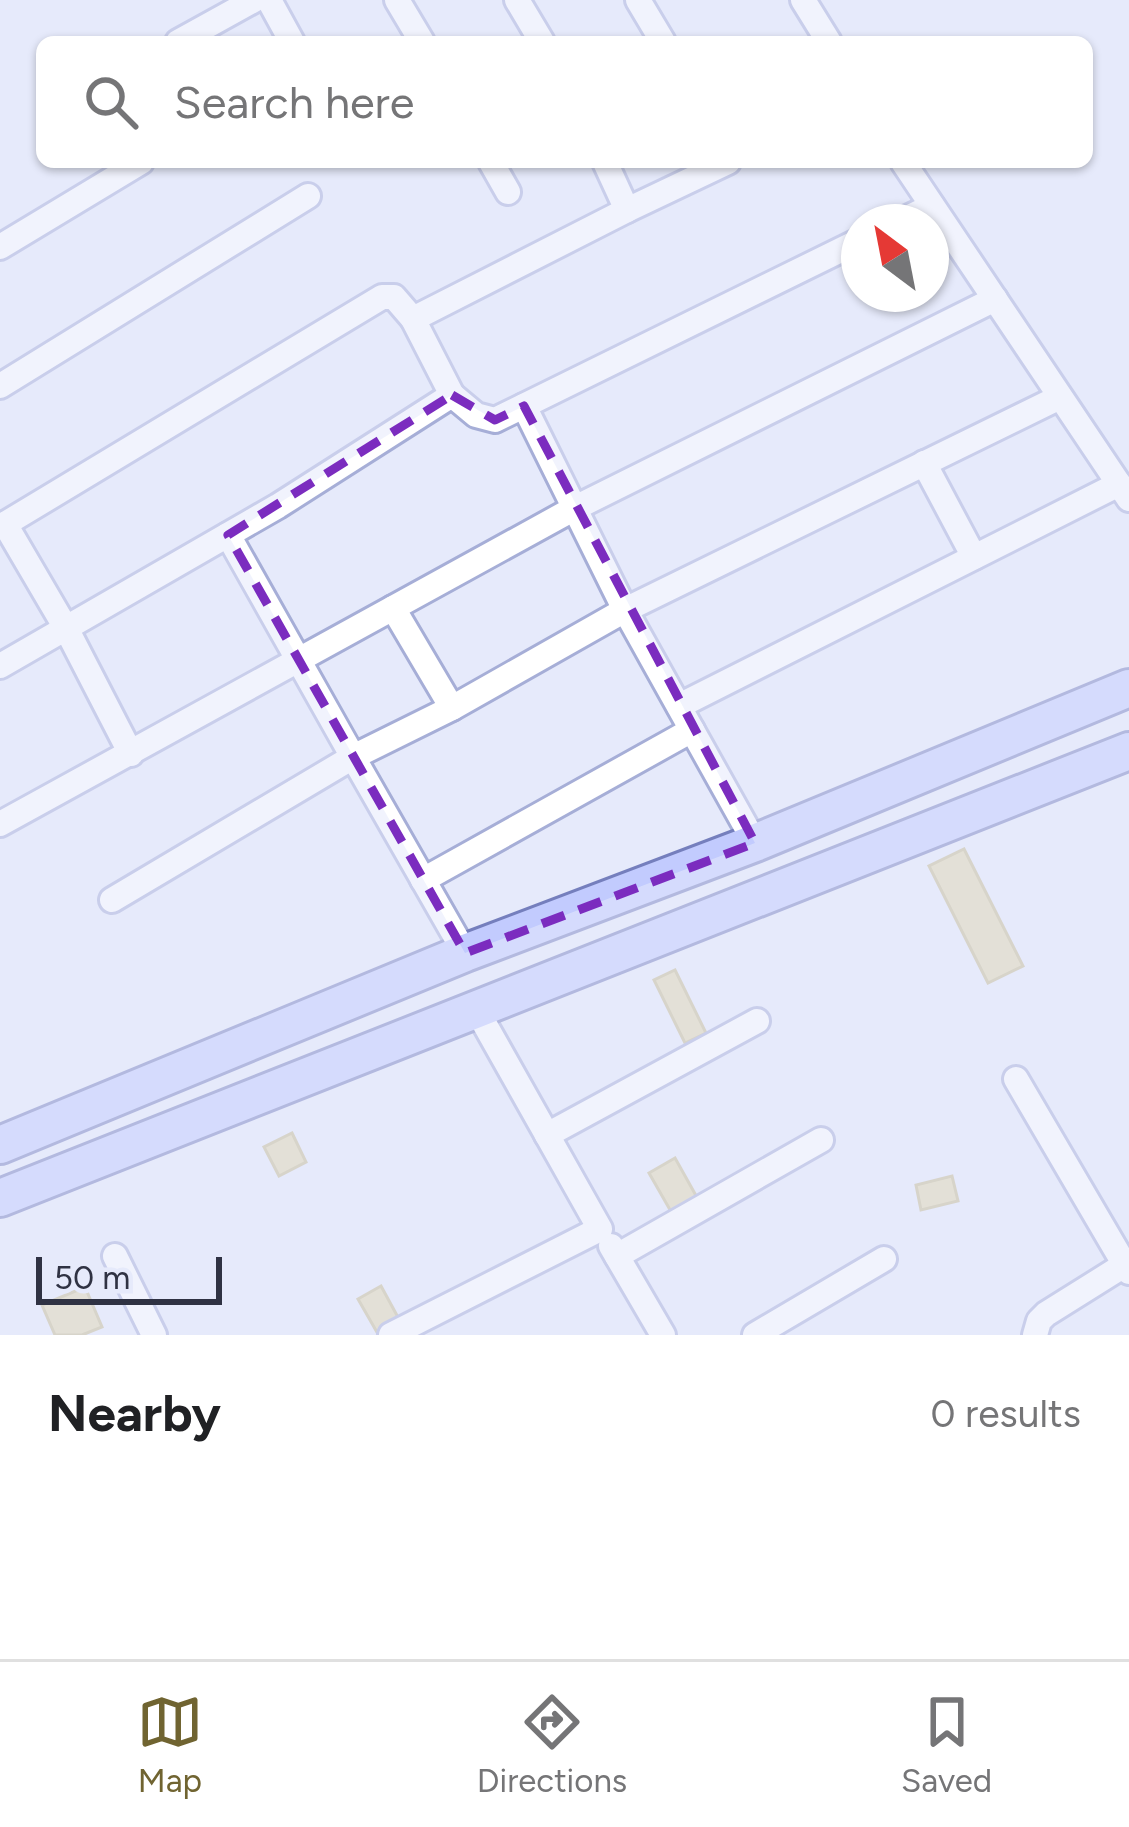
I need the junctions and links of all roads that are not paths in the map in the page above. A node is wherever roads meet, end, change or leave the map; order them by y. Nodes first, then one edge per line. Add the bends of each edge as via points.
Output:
1 (254, 0) edge
2 (269, 0) edge
3 (398, 0) edge
4 (517, 0) edge
5 (638, 0) edge
6 (803, 0) edge
7 (189, 36) edge
8 (289, 36) edge
9 (419, 36) edge
10 (538, 36) edge
11 (659, 36) edge
12 (825, 36) edge
13 (131, 168) edge
14 (494, 168) edge
15 (608, 168) edge
16 (715, 168) edge
17 (907, 168) edge
18 (508, 192) dead end
19 (308, 196) dead end
20 (931, 204) edge
21 (627, 210) junction
22 (949, 232) edge
23 (0, 248) edge
24 (841, 250) edge
25 (994, 299) junction
26 (413, 319) junction
27 (0, 386) edge
28 (452, 395) junction
29 (1060, 397) junction
30 (524, 406) junction
31 (924, 463) junction
32 (1124, 491) edge
33 (575, 508) junction
34 (2, 526) edge
35 (228, 535) junction
36 (974, 557) junction
37 (393, 608) junction
38 (625, 610) junction
39 (67, 630) junction
40 (299, 661) junction
41 (0, 666) edge
42 (1129, 688) edge
43 (679, 706) junction
44 (452, 708) junction
45 (692, 730) junction
46 (1129, 751) edge
47 (131, 754) junction
48 (353, 757) junction
49 (0, 824) edge
50 (755, 843) junction
51 (423, 880) junction
52 (112, 900) dead end
53 (465, 953) junction
54 (475, 1007) junction
55 (758, 1021) dead end
56 (1016, 1079) dead end
57 (548, 1135) junction
58 (820, 1140) dead end
59 (0, 1145) edge
60 (0, 1198) edge
61 (600, 1229) junction
62 (115, 1256) dead end
63 (617, 1256) junction
64 (884, 1258) dead end
65 (1128, 1267) edge
66 (154, 1335) edge
67 (391, 1335) edge
68 (663, 1335) edge
69 (755, 1335) edge
70 (1035, 1335) edge

1 - 7 street
2 - 8 street
3 - 9 street
4 - 10 street
5 - 11 street
6 - 12 street
13 - 23 street
14 - 18 street
15 - 21 street
16 - 21 street
17 - 20 street
19 - 27 street
21 - 26 street
22 - 25 street
24 - 30 street
25 - 29 street
25 - 33 street
26 - 28 street
26 - 34 street via 394,297 382,297
28 - 30 street via 495,420
28 - 35 street
29 - 31 street
29 - 32 street
30 - 33 street
31 - 36 street
31 - 38 street
32 - 36 street
33 - 37 street
33 - 38 street
34 - 39 street
35 - 39 street
35 - 40 street
36 - 43 street
37 - 40 street
37 - 44 street
38 - 43 street
38 - 44 street
39 - 41 street
39 - 47 street
40 - 47 street
40 - 48 street
42 - 50 main road
43 - 45 street
44 - 48 street
45 - 50 street
45 - 51 street
46 - 54 main road
47 - 49 street
48 - 51 street
48 - 52 street
50 - 53 main road
51 - 53 street
53 - 59 main road
54 - 57 street
54 - 60 main road
55 - 57 street
56 - 65 street
57 - 61 street
58 - 63 street
61 - 63 street
61 - 67 street
62 - 66 street
63 - 68 street
64 - 69 street
65 - 70 street via 1046,1314

